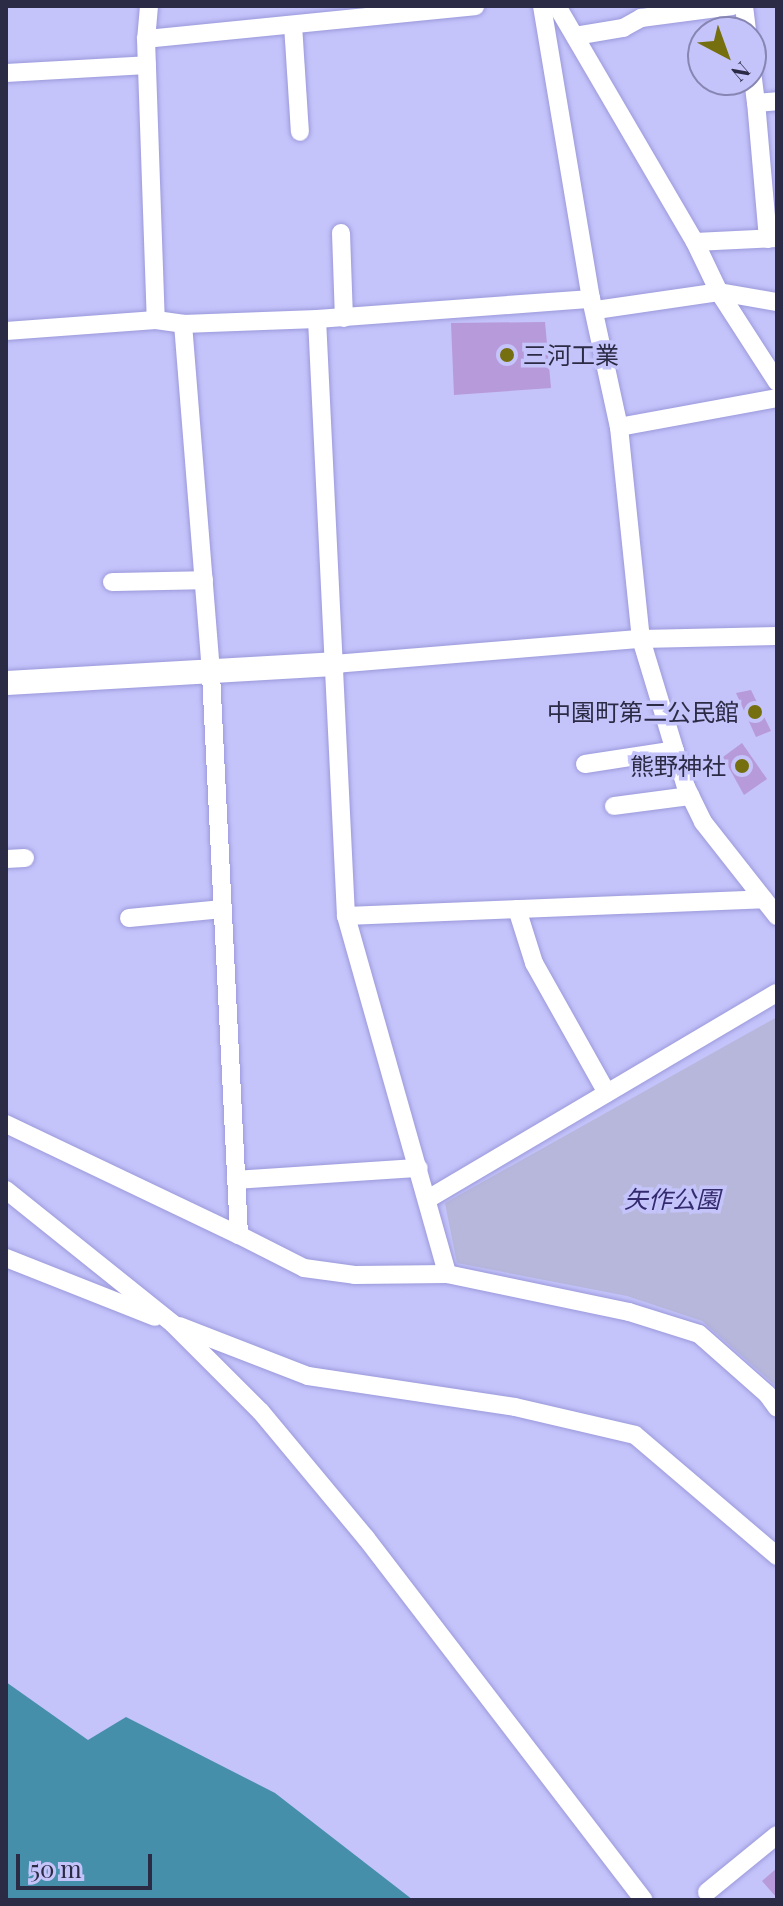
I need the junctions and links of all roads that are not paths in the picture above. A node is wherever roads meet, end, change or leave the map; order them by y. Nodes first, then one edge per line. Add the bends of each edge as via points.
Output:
1 (149, 6) edge
2 (475, 6) edge
3 (542, 6) edge
4 (557, 6) edge
5 (732, 6) edge
6 (293, 25) junction
7 (575, 36) junction
8 (146, 39) junction
9 (147, 65) junction
10 (6, 73) edge
11 (755, 96) edge
12 (777, 101) edge
13 (756, 103) junction
14 (300, 132) dead end
15 (341, 233) dead end
16 (772, 238) edge
17 (695, 242) junction
18 (719, 292) junction
19 (777, 302) edge
20 (594, 305) junction
21 (344, 318) junction
22 (317, 319) junction
23 (156, 320) junction
24 (183, 324) junction
25 (6, 331) edge
26 (777, 382) edge
27 (777, 398) edge
28 (619, 427) junction
29 (204, 580) junction
30 (112, 582) dead end
31 (777, 636) edge
32 (641, 639) junction
33 (334, 664) junction
34 (211, 674) junction
35 (6, 683) edge
36 (675, 750) junction
37 (585, 764) dead end
38 (690, 796) junction
39 (614, 806) dead end
40 (764, 899) junction
41 (223, 909) junction
42 (517, 909) junction
43 (346, 916) junction
44 (777, 916) edge
45 (129, 918) dead end
46 (777, 993) edge
47 (607, 1093) junction
48 (6, 1124) edge
49 (419, 1168) junction
50 (236, 1180) junction
51 (6, 1190) edge
52 (428, 1199) junction
53 (239, 1235) junction
54 (6, 1258) edge
55 (447, 1274) junction
56 (173, 1324) junction
57 (777, 1408) edge
58 (777, 1556) edge
59 (777, 1835) edge
60 (707, 1892) dead end
61 (644, 1900) edge

1 - 8 street
2 - 6 street
3 - 20 street
4 - 7 street
5 - 7 street via 641,18 623,28
6 - 8 street
6 - 14 street
7 - 17 street
8 - 9 street
9 - 10 street
9 - 23 street
11 - 13 street
12 - 13 street
13 - 16 street
15 - 21 street
16 - 17 street
17 - 18 street
18 - 19 street
18 - 20 street
18 - 26 street
20 - 21 street
20 - 28 street
21 - 22 street
22 - 24 street
22 - 33 street
23 - 24 street
23 - 25 street
24 - 29 street
27 - 28 street
28 - 32 street
29 - 30 street
29 - 34 street
31 - 32 street
32 - 33 street
32 - 36 street
33 - 34 street
33 - 43 street
34 - 35 street
34 - 41 street
36 - 37 street
36 - 38 street
38 - 39 street
38 - 40 street via 703,822
40 - 42 street
40 - 44 street
41 - 45 street
41 - 50 street
42 - 43 street
42 - 47 street via 534,963
43 - 49 street
46 - 47 street
47 - 52 street
48 - 53 street
49 - 50 street
49 - 52 street
50 - 53 street
51 - 56 street
52 - 55 street
53 - 55 street via 304,1268 355,1275
54 - 56 street
55 - 57 street via 629,1312 699,1334
56 - 58 street via 308,1376 515,1407 635,1435
56 - 61 street via 261,1412 341,1506
59 - 60 street

